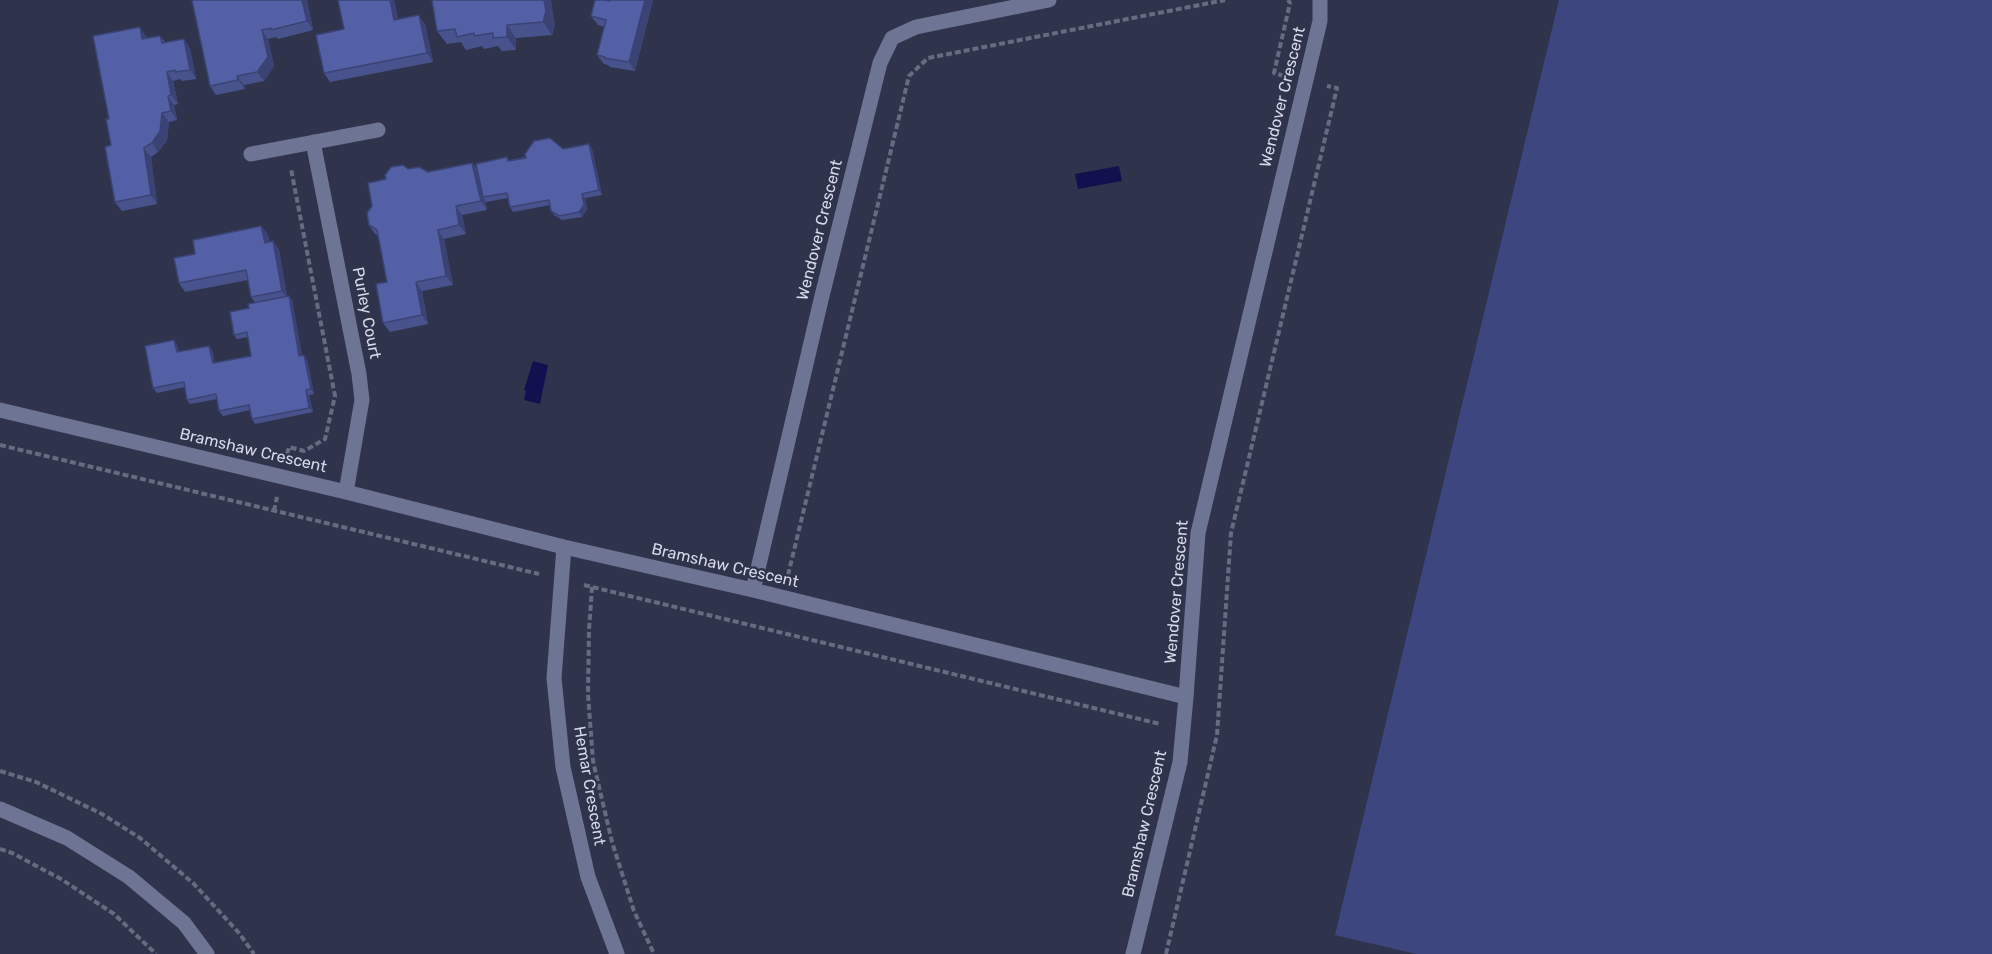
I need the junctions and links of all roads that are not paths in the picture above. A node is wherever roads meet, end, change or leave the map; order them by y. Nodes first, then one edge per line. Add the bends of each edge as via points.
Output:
1 (1049, 0) edge
2 (1320, 0) edge
3 (378, 130) dead end
4 (313, 142) junction
5 (250, 154) dead end
6 (0, 410) edge
7 (346, 492) junction
8 (564, 547) junction
9 (753, 590) junction
10 (1186, 697) junction
11 (0, 809) edge
12 (207, 954) edge
13 (617, 954) edge
14 (1133, 954) edge

1 - 9 street, Wendover Crescent via 916,27 892,38 880,63
2 - 10 street, Wendover Crescent via 1320,21 1198,532
3 - 4 street
4 - 5 street
4 - 7 street, Purley Court via 362,400
6 - 7 street, Bramshaw Crescent
7 - 8 street, Bramshaw Crescent
8 - 9 street, Bramshaw Crescent
8 - 13 street, Hemar Crescent via 554,678 563,767 588,877
9 - 10 street, Bramshaw Crescent
10 - 14 street, Bramshaw Crescent via 1180,762
11 - 12 street via 67,838 129,877 184,923

